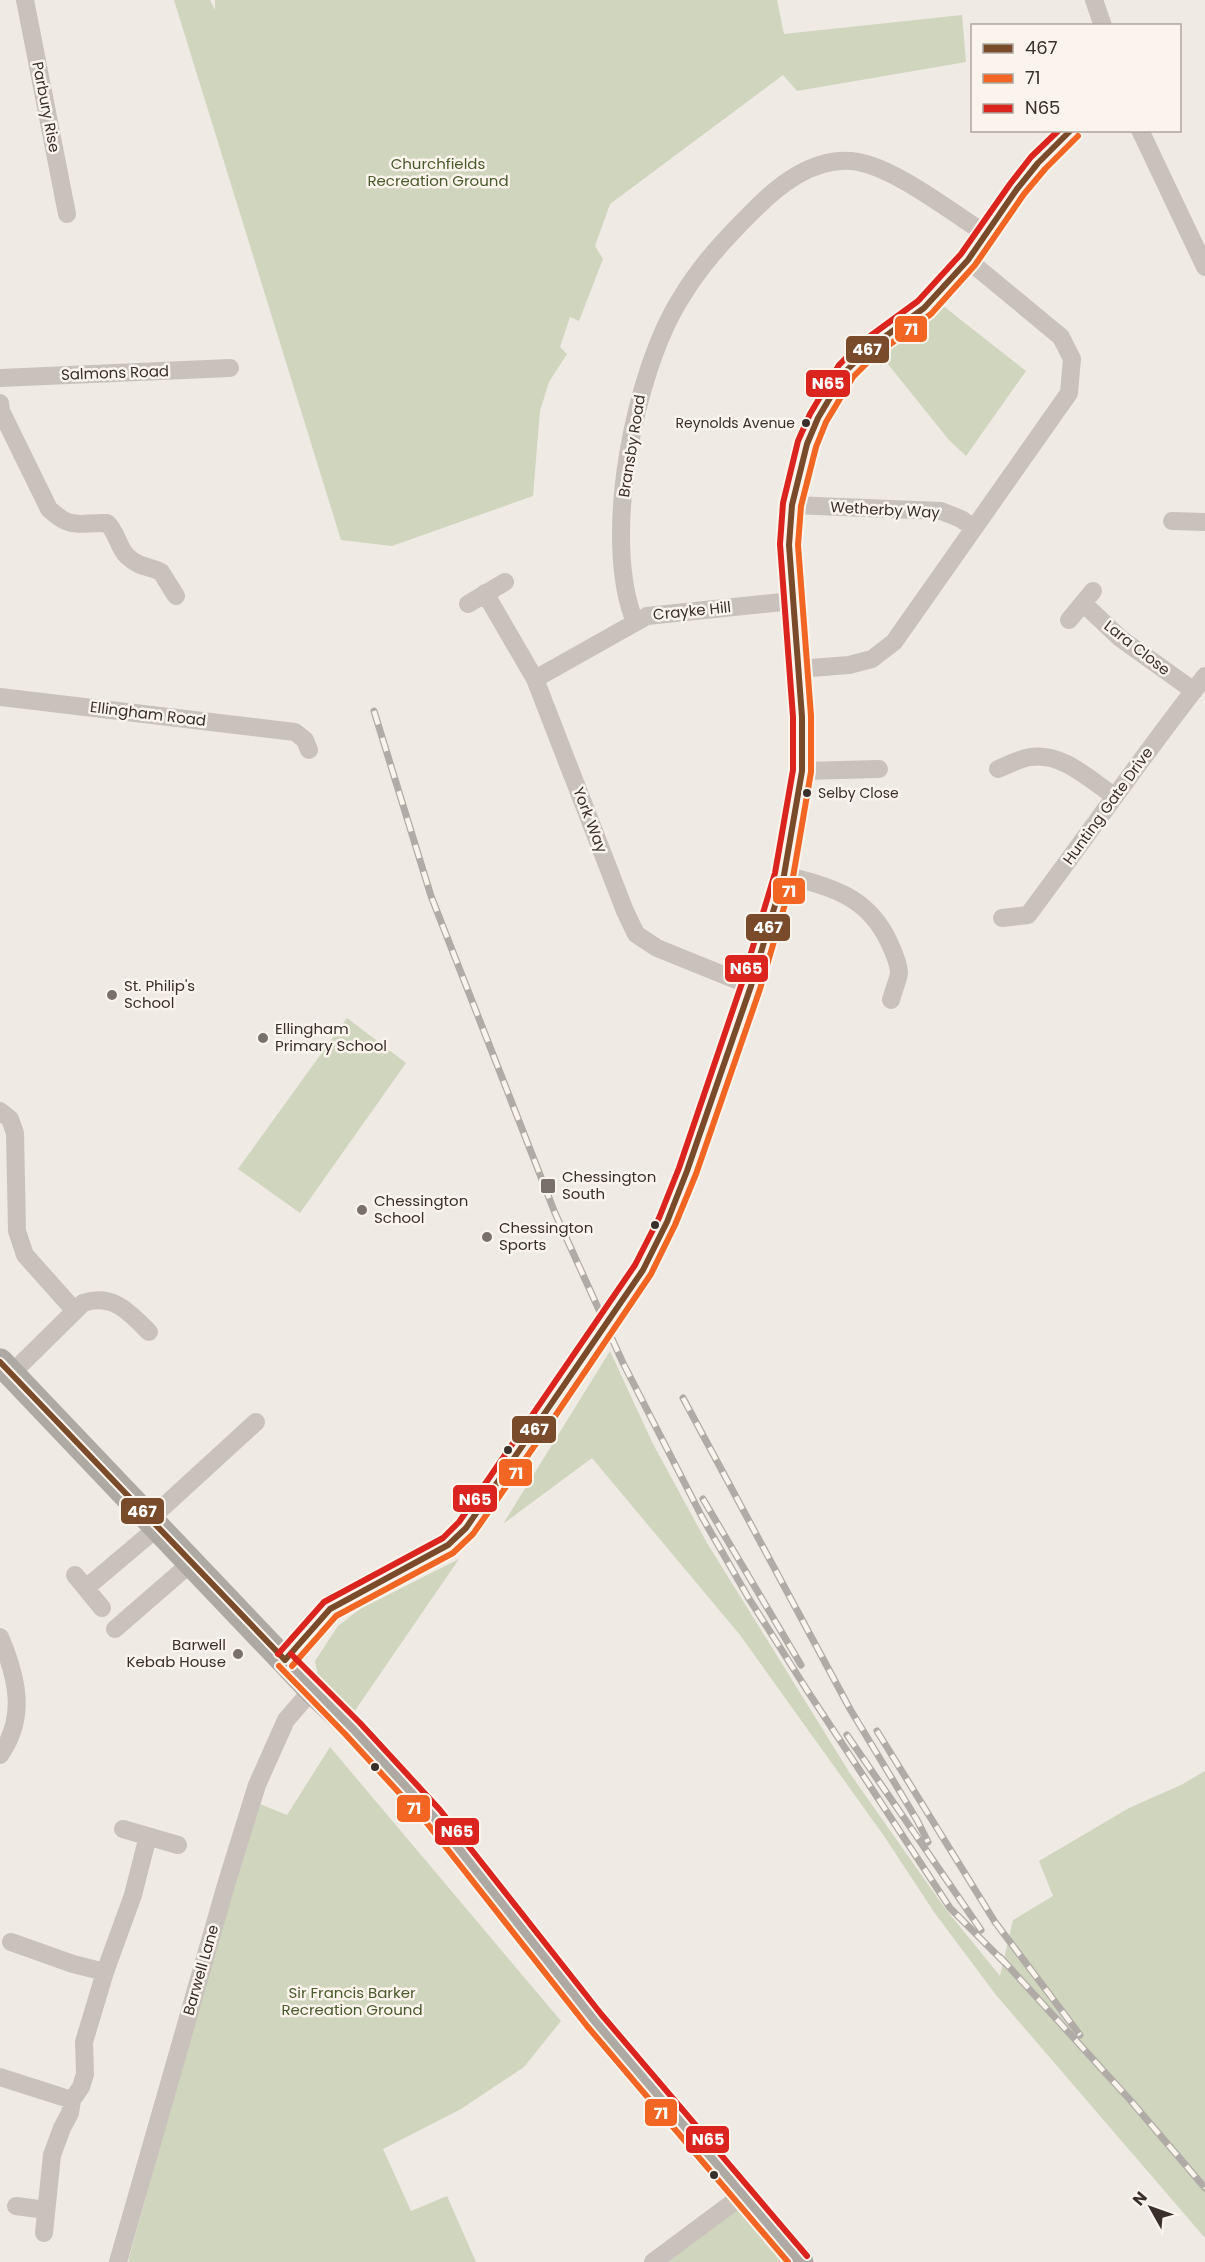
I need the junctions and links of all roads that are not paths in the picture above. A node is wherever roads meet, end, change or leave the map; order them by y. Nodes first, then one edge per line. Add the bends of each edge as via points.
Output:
1 (25, 0) edge
2 (1094, 0) edge
3 (1102, 24) edge
4 (1070, 132) edge
5 (1141, 132) edge
6 (67, 214) dead end
7 (986, 234) junction
8 (968, 260) junction
9 (1205, 267) edge
10 (231, 368) dead end
11 (0, 378) edge
12 (0, 402) edge
13 (792, 505) junction
14 (1172, 521) dead end
15 (1205, 522) edge
16 (974, 528) junction
17 (505, 582) dead end
18 (485, 594) junction
19 (176, 596) dead end
20 (792, 601) junction
21 (468, 604) dead end
22 (1069, 620) dead end
23 (635, 622) junction
24 (798, 669) junction
25 (1205, 676) edge
26 (535, 679) junction
27 (1194, 691) junction
28 (0, 697) edge
29 (309, 750) dead end
30 (879, 769) dead end
31 (998, 769) dead end
32 (802, 771) junction
33 (1114, 796) junction
34 (784, 875) junction
35 (1002, 918) dead end
36 (751, 986) junction
37 (891, 1000) dead end
38 (0, 1112) edge
39 (75, 1311) junction
40 (149, 1332) dead end
41 (5, 1368) edge
42 (256, 1422) dead end
43 (153, 1524) junction
44 (191, 1563) junction
45 (102, 1608) dead end
46 (115, 1629) dead end
47 (0, 1637) edge
48 (285, 1660) junction
49 (312, 1690) junction
50 (0, 1755) edge
51 (123, 1829) dead end
52 (148, 1836) junction
53 (178, 1845) dead end
54 (21, 1939) dead end
55 (105, 1972) junction
56 (0, 2077) edge
57 (72, 2100) junction
58 (743, 2195) junction
59 (16, 2206) dead end
60 (46, 2210) junction
61 (44, 2233) dead end
62 (118, 2262) edge
63 (653, 2262) edge
64 (800, 2262) edge

1 - 6 street, Parbury Rise
2 - 3 street
4 - 7 street via 1038,163
5 - 9 street
7 - 8 street
7 - 23 street, Bransby Road via 872,164 850,161 825,163 796,175 767,197 713,251 680,299 656,346 642,386 630,444 622,516 623,578
8 - 13 street via 924,308 868,349 846,371 807,444
8 - 16 street via 1061,336 1072,359 1069,393
10 - 11 street, Salmons Road
12 - 19 street via 49,509 80,526 107,523 126,554 146,568 161,572
13 - 16 street, Wetherby Way via 941,511
13 - 20 street
14 - 15 street
16 - 24 street via 894,642 872,659
17 - 18 street
18 - 21 street
18 - 26 street, York Way
20 - 23 street, Crayke Hill via 647,615
20 - 24 street
22 - 27 street, Lara Close via 1088,597 1120,638
23 - 26 street, Crayke Hill
24 - 32 street
25 - 27 street, Hunting Gate Drive
26 - 36 street, York Way via 636,934 657,948
27 - 33 street, Hunting Gate Drive
28 - 29 street, Ellingham Road via 295,732
30 - 32 street
31 - 33 street via 1042,756 1065,762
32 - 34 street
33 - 35 street, Hunting Gate Drive via 1028,915
34 - 36 street
34 - 37 street via 838,890 870,914 887,939 899,972
36 - 48 street, bridge via 667,1222 643,1270 542,1420 466,1528 448,1545 330,1609
38 - 39 street via 10,1119 15,1133 17,1231 26,1255
39 - 40 street via 83,1303 105,1299 128,1311
39 - 41 street
41 - 43 highway
42 - 43 street
43 - 44 highway
43 - 45 street via 80,1581
44 - 46 street
44 - 48 highway
47 - 50 street via 18,1701 16,1724
48 - 49 highway
49 - 58 highway via 433,1816 594,2020
49 - 62 street, Barwell Lane via 286,1720 257,1785
51 - 52 street
52 - 53 street
52 - 55 street via 133,1896
54 - 55 street via 73,1964
55 - 57 street via 84,2042 85,2074
56 - 57 street
57 - 60 street via 52,2156
58 - 63 street
58 - 64 highway
59 - 60 street
60 - 61 street

